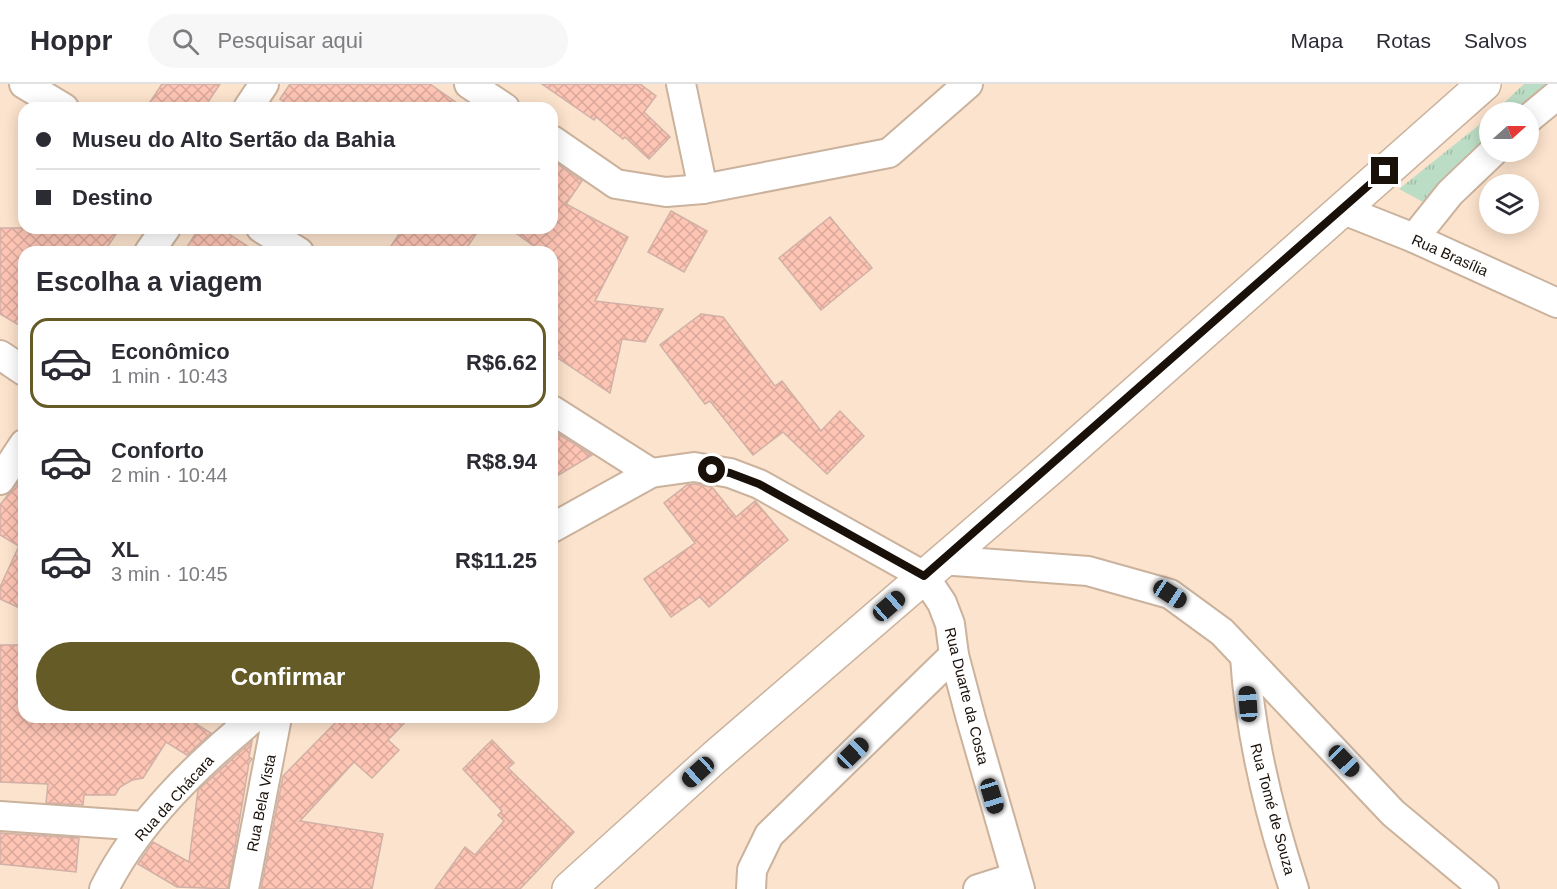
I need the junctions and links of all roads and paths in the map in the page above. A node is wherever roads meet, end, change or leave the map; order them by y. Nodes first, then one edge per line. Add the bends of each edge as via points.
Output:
1 (24, 84) edge
2 (264, 84) edge
3 (469, 84) edge
4 (681, 84) edge
5 (968, 84) edge
6 (1484, 84) edge
7 (1557, 95) edge
8 (54, 102) edge
9 (252, 102) edge
10 (496, 102) edge
11 (1539, 110) edge
12 (558, 144) edge
13 (1483, 162) edge
14 (703, 189) junction
15 (1341, 209) junction
16 (270, 234) edge
17 (1414, 238) junction
18 (290, 246) edge
19 (1557, 303) edge
20 (0, 356) edge
21 (18, 367) edge
22 (558, 414) edge
23 (18, 453) edge
24 (651, 473) junction
25 (0, 480) edge
26 (558, 525) edge
27 (932, 568) junction
28 (954, 655) junction
29 (1245, 657) junction
30 (248, 723) edge
31 (276, 723) edge
32 (0, 816) edge
33 (144, 826) junction
34 (1018, 883) edge
35 (104, 889) edge
36 (244, 889) edge
37 (569, 889) edge
38 (751, 889) edge
39 (978, 889) edge
40 (1294, 889) edge
41 (1484, 889) edge

1 - 8 street
2 - 9 street
3 - 10 street
4 - 14 street
5 - 14 street via 889,153
6 - 15 main road
7 - 11 street
12 - 14 street via 616,184 666,192
13 - 17 street via 1450,193
15 - 17 street, Rua Brasília
15 - 27 main road via 1054,465
16 - 18 street
17 - 19 street, Rua Brasília
20 - 21 street
22 - 24 street
23 - 25 street
24 - 26 street
24 - 27 street via 694,467 730,473
27 - 28 street, Rua Duarte da Costa
27 - 29 street via 1088,571 1141,585 1170,594 1199,614
27 - 37 main road
28 - 34 street, Rua Duarte da Costa
28 - 38 street via 770,835 752,870
29 - 40 street, Rua Tomé de Souza via 1248,704 1262,777
29 - 41 street via 1393,813
30 - 33 street, Rua da Chácara
31 - 36 street, Rua Bela Vista
32 - 33 street
33 - 35 street, Rua da Chácara
34 - 39 street

